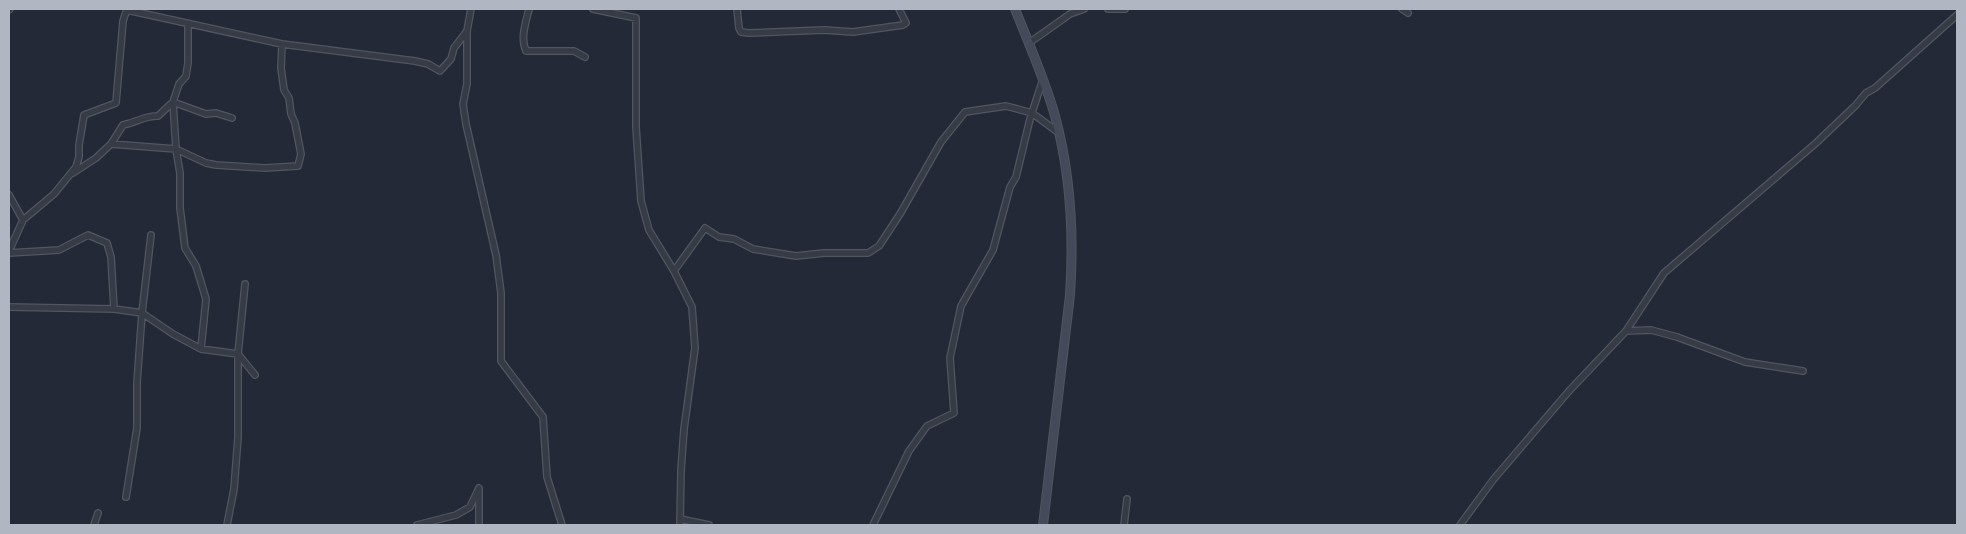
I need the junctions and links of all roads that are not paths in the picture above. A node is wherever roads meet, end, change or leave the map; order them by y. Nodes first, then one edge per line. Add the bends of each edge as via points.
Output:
1 (471, 9) edge
2 (529, 9) edge
3 (593, 9) edge
4 (737, 9) edge
5 (900, 9) edge
6 (1015, 9) edge
7 (1084, 9) edge
8 (1108, 9) edge
9 (1125, 9) edge
10 (127, 10) edge
11 (1957, 15) edge
12 (188, 24) junction
13 (467, 30) junction
14 (1028, 43) junction
15 (282, 44) junction
16 (584, 57) dead end
17 (1043, 79) junction
18 (173, 102) junction
19 (1032, 113) junction
20 (232, 118) dead end
21 (1059, 133) junction
22 (111, 144) junction
23 (176, 149) junction
24 (70, 175) junction
25 (9, 196) edge
26 (23, 220) junction
27 (151, 235) dead end
28 (9, 252) edge
29 (674, 271) junction
30 (245, 284) dead end
31 (9, 307) edge
32 (114, 309) junction
33 (142, 313) junction
34 (1626, 332) junction
35 (201, 349) junction
36 (238, 354) junction
37 (1803, 371) dead end
38 (255, 375) dead end
39 (126, 497) dead end
40 (1127, 498) dead end
41 (98, 513) dead end
42 (680, 522) edge
43 (94, 525) edge
44 (227, 525) edge
45 (418, 525) edge
46 (479, 525) edge
47 (562, 525) edge
48 (709, 525) edge
49 (873, 525) edge
50 (1043, 525) edge
51 (1124, 525) edge
52 (1460, 525) edge

1 - 13 street
2 - 16 street via 523,46 526,51 574,51
3 - 29 street via 636,18 636,126 641,201 649,230
4 - 5 street via 741,32 749,33 853,32 903,25 906,24
6 - 14 street
7 - 14 street via 1070,14
8 - 9 street
10 - 12 street
10 - 24 street via 123,21 116,103 84,115 79,157
11 - 34 street via 1876,88 1866,93 1816,143 1664,273
12 - 15 street
12 - 18 street via 186,76 179,84
13 - 15 street via 454,48 451,59 440,71 415,60
13 - 47 street via 467,84 463,104 496,255 501,293 500,361 543,417 547,477
14 - 17 street
15 - 23 street via 284,90 296,123 301,154 298,166 216,165
17 - 19 street
17 - 21 street
18 - 20 street via 206,114 216,113
18 - 22 street via 158,116 145,116 124,125
18 - 23 street
19 - 21 street
19 - 29 street via 1006,106 965,112 942,142 879,246 868,253 796,256 752,249 734,239 719,237 705,228
19 - 49 street via 993,250 960,306 950,358 954,413 927,426 909,451
21 - 50 street via 1068,185 1072,258
22 - 23 street
22 - 24 street
23 - 35 street via 185,248 196,266 206,299
24 - 26 street via 54,194
25 - 26 street
26 - 28 street
27 - 33 street
28 - 32 street via 59,250 88,236 107,243 111,257
29 - 42 street via 692,307 695,348 684,437
30 - 36 street
31 - 32 street
32 - 33 street
33 - 35 street
33 - 39 street via 137,428
34 - 37 street via 1652,330 1745,362
34 - 52 street via 1550,413
35 - 36 street
36 - 38 street
36 - 44 street via 236,472
40 - 51 street
41 - 43 street
42 - 48 street
45 - 46 street via 456,515 470,507 480,488

